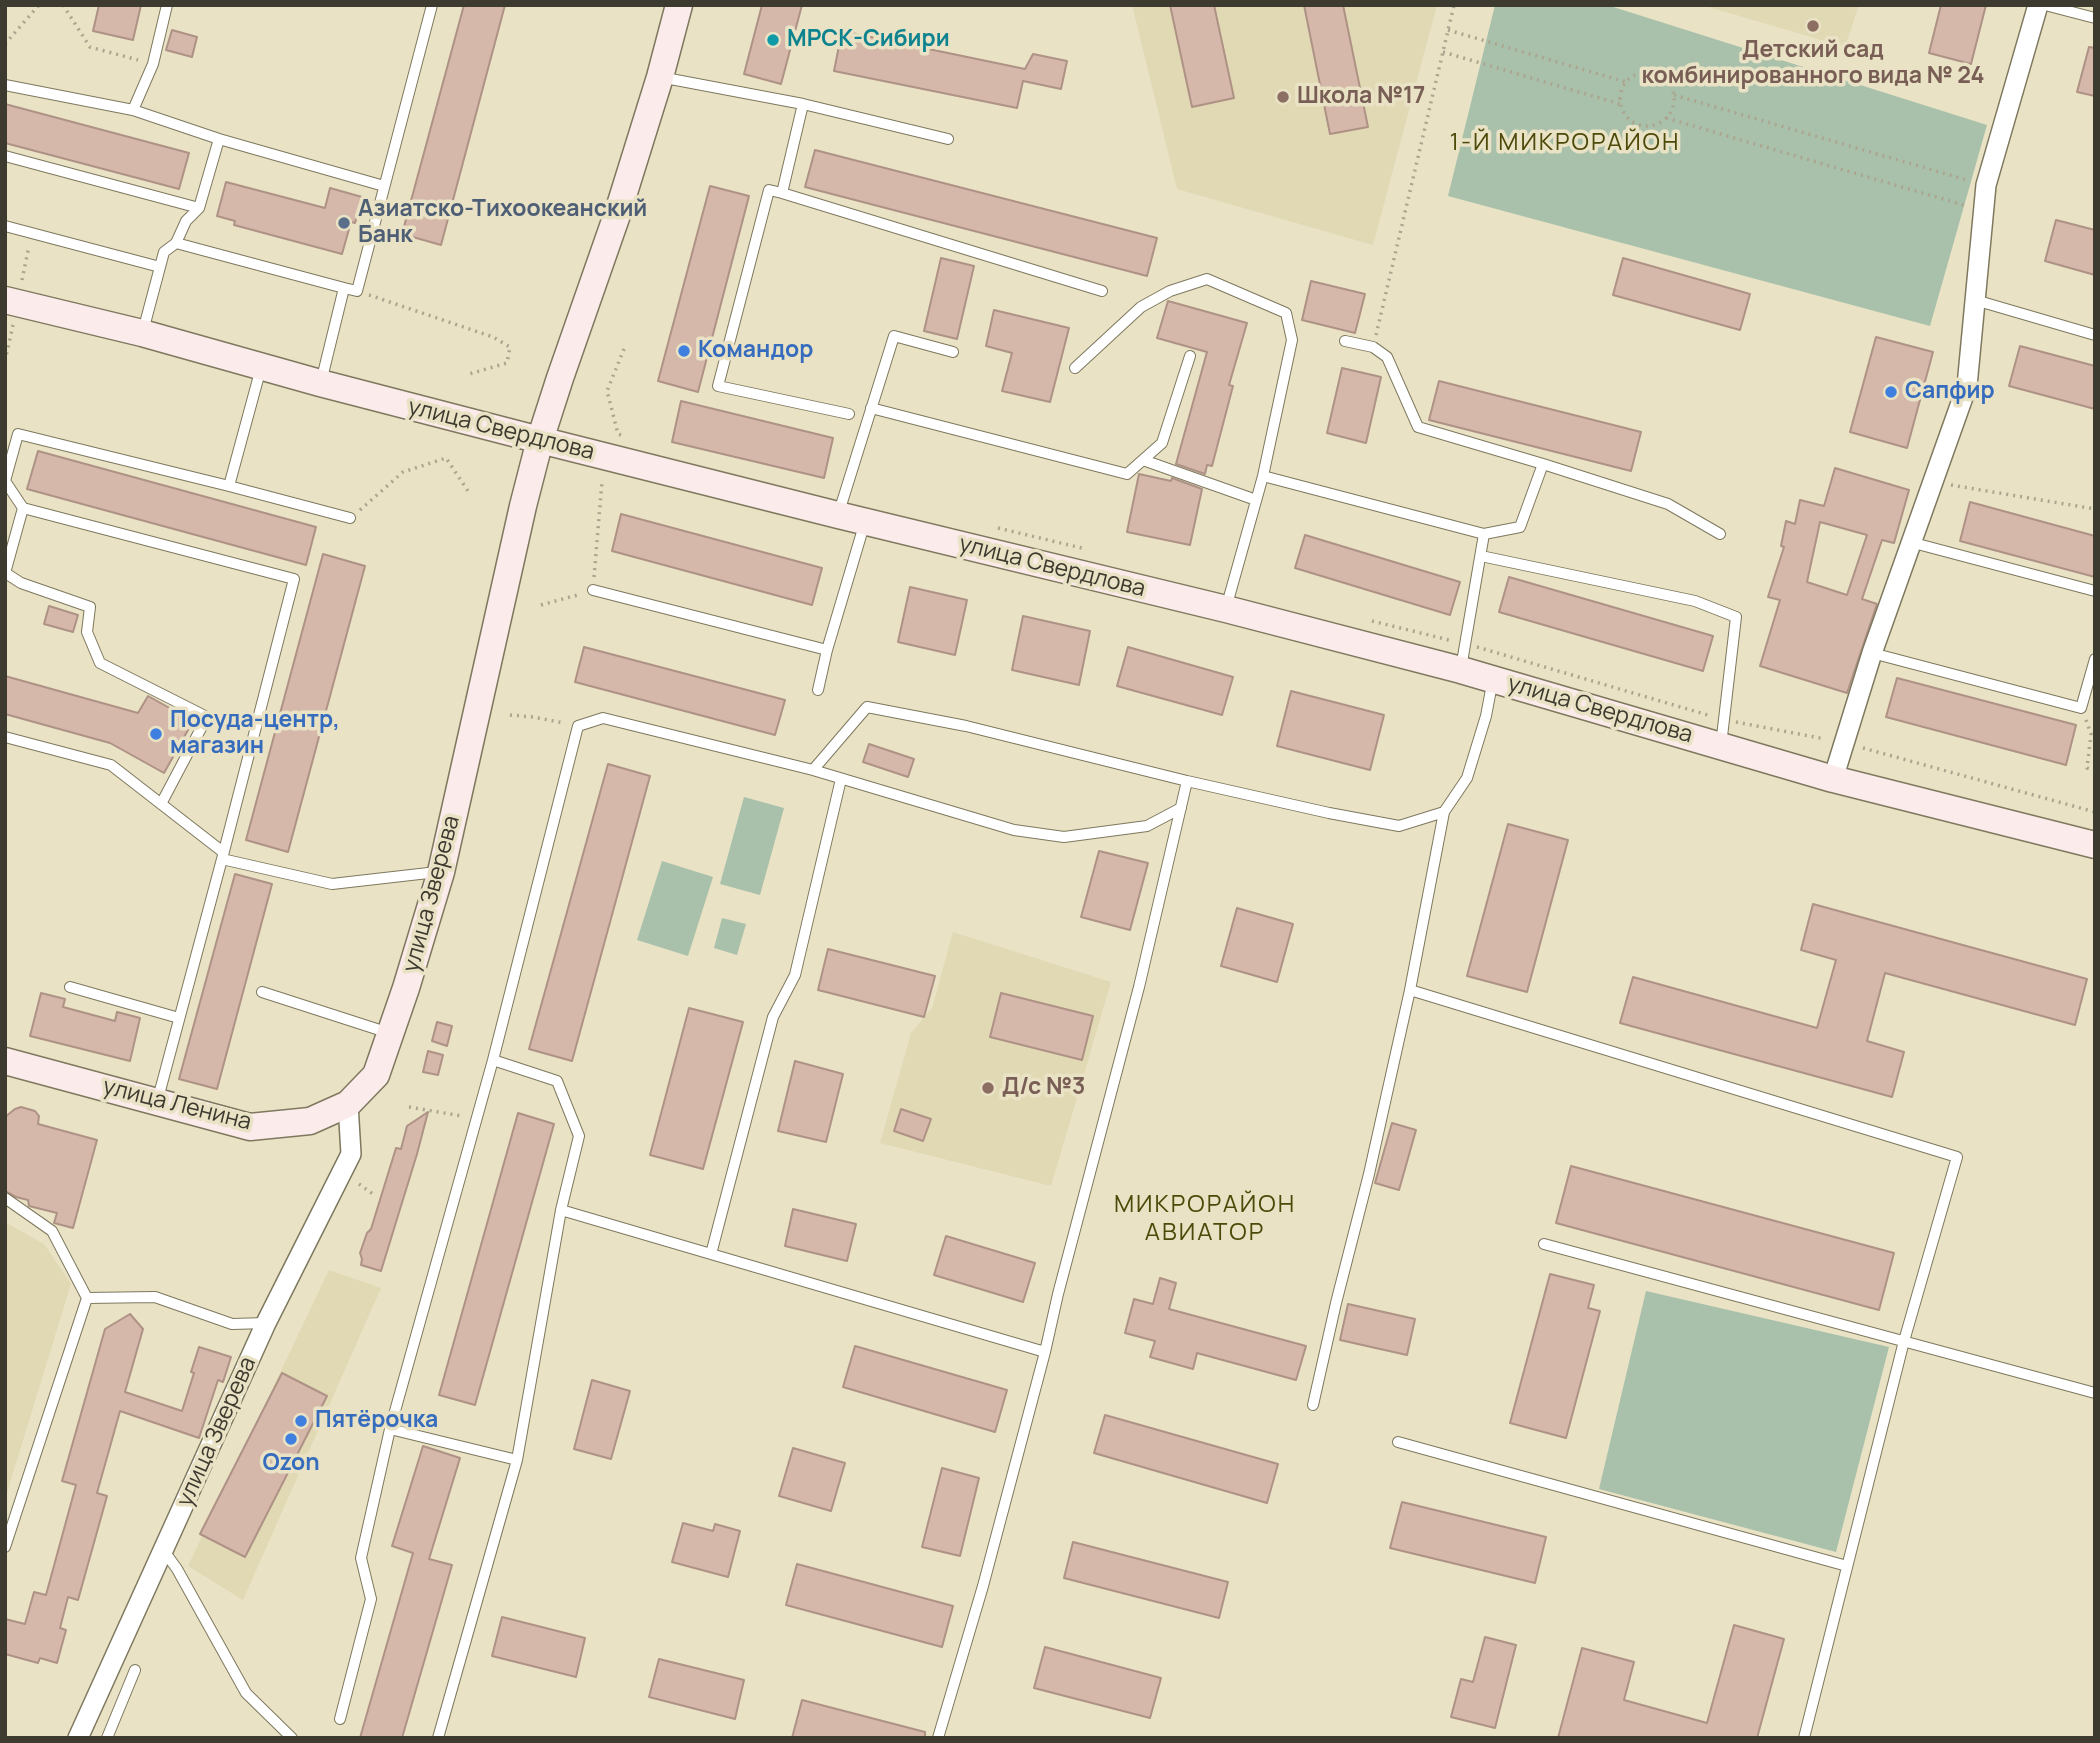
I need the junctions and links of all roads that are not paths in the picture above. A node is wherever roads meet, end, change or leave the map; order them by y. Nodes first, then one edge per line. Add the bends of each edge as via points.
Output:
1 (167, 5) edge
2 (432, 5) edge
3 (679, 5) edge
4 (2038, 5) edge
5 (2045, 5) edge
6 (2095, 18) edge
7 (660, 77) junction
8 (5, 85) edge
9 (803, 104) junction
10 (132, 110) junction
11 (219, 139) junction
12 (948, 139) dead end
13 (5, 156) edge
14 (384, 186) junction
15 (782, 193) junction
16 (199, 208) junction
17 (5, 226) edge
18 (176, 243) junction
19 (159, 267) junction
20 (344, 288) junction
21 (1102, 290) dead end
22 (5, 300) edge
23 (1975, 300) junction
24 (142, 333) junction
25 (2095, 335) edge
26 (1345, 341) dead end
27 (953, 352) dead end
28 (1190, 356) dead end
29 (262, 367) junction
30 (1075, 368) dead end
31 (320, 383) junction
32 (871, 408) junction
33 (849, 414) dead end
34 (540, 440) junction
35 (1143, 460) junction
36 (1543, 464) junction
37 (1263, 475) junction
38 (5, 481) edge
39 (229, 486) junction
40 (1256, 500) junction
41 (23, 508) junction
42 (838, 515) junction
43 (350, 518) road end
44 (865, 521) junction
45 (1485, 534) junction
46 (1720, 534) dead end
47 (1910, 542) junction
48 (1481, 556) junction
49 (6, 574) edge
50 (593, 590) road end
51 (2095, 592) edge
52 (1226, 609) junction
53 (827, 650) junction
54 (1872, 653) junction
55 (2095, 659) edge
56 (1461, 670) junction
57 (1493, 679) junction
58 (818, 690) dead end
59 (5, 737) edge
60 (1721, 745) junction
61 (813, 770) junction
62 (841, 779) junction
63 (1833, 779) junction
64 (1187, 781) junction
65 (160, 804) junction
66 (1181, 808) junction
67 (1444, 812) junction
68 (2095, 845) edge
69 (223, 856) junction
70 (441, 872) junction
71 (70, 987) dead end
72 (1410, 990) junction
73 (262, 992) dead end
74 (179, 1017) junction
75 (390, 1033) junction
76 (493, 1060) junction
77 (6, 1063) edge
78 (156, 1102) junction
79 (348, 1104) junction
80 (5, 1199) edge
81 (561, 1210) junction
82 (1544, 1244) dead end
83 (711, 1254) junction
84 (87, 1298) junction
85 (266, 1323) junction
86 (1904, 1341) junction
87 (1045, 1352) junction
88 (2095, 1393) edge
89 (1313, 1405) dead end
90 (390, 1429) junction
91 (1398, 1443) dead end
92 (517, 1460) junction
93 (5, 1547) edge
94 (164, 1551) junction
95 (1847, 1566) junction
96 (135, 1670) dead end
97 (340, 1719) dead end
98 (78, 1738) edge
99 (107, 1738) edge
100 (292, 1738) edge
101 (438, 1738) edge
102 (938, 1738) edge
103 (1804, 1738) edge

1 - 10 lane via 153,64
2 - 14 lane
3 - 7 main road, улица Зверева
4 - 23 street via 1986,185
5 - 6 lane
7 - 9 lane
7 - 34 main road, улица Зверева
8 - 10 lane
9 - 12 lane
9 - 15 lane
10 - 11 lane
11 - 14 lane
11 - 16 lane
13 - 16 lane
14 - 20 lane via 357,291
15 - 21 lane
15 - 33 lane via 769,190 718,386
16 - 18 lane
17 - 19 lane
18 - 19 lane via 164,252
18 - 20 lane
19 - 24 lane
20 - 31 lane
22 - 24 main road, улица Свердлова
23 - 25 lane
23 - 47 street via 1967,386
24 - 29 main road, улица Свердлова
26 - 36 lane via 1374,347 1387,357 1419,427
27 - 32 lane via 894,336
28 - 35 lane via 1162,443
29 - 31 main road, улица Свердлова
29 - 39 lane
30 - 37 lane via 1142,307 1170,291 1207,279 1286,313 1292,340
31 - 34 main road, улица Свердлова
32 - 35 lane via 1127,474
32 - 42 lane
34 - 42 main road, улица Свердлова
34 - 70 main road, улица Зверева
35 - 40 lane
36 - 45 lane via 1520,527
36 - 46 lane via 1668,504
37 - 40 lane
37 - 45 lane
38 - 39 lane via 18,435
38 - 41 lane
39 - 43 lane
40 - 52 lane
41 - 49 lane
41 - 69 lane via 294,579
42 - 44 main road, улица Свердлова
44 - 52 main road, улица Свердлова
44 - 53 lane
45 - 48 lane
47 - 51 lane
47 - 54 street
48 - 56 lane
48 - 60 lane via 1695,601 1736,617
49 - 65 lane via 90,607 87,632 100,663 207,717
50 - 53 lane
52 - 56 main road, улица Свердлова
53 - 58 lane
54 - 55 lane via 2081,708
54 - 63 street
56 - 57 main road, улица Свердлова
57 - 60 main road, улица Свердлова
57 - 67 lane via 1467,778
59 - 65 lane via 111,765
60 - 63 main road, улица Свердлова
61 - 62 lane
61 - 64 lane via 867,707 966,726
61 - 76 lane via 603,718 578,726
62 - 66 lane via 1014,830 1064,837 1147,827
62 - 83 lane via 795,975 773,1017
63 - 68 main road, улица Свердлова
64 - 66 lane
64 - 67 lane via 1399,826
65 - 69 lane
66 - 87 lane
67 - 72 lane
69 - 70 lane via 332,884
69 - 74 lane
70 - 75 main road, улица Зверева
71 - 74 lane
72 - 86 lane via 1957,1157
72 - 89 lane
73 - 75 lane
74 - 78 lane
75 - 79 main road, улица Зверева via 376,1075
76 - 81 lane via 557,1081 579,1136
76 - 90 lane
77 - 78 main road, улица Ленина
78 - 79 main road, улица Ленина via 250,1127 310,1121
79 - 85 street, улица Зверева via 351,1154
80 - 84 lane via 52,1231
81 - 83 lane
81 - 92 lane
82 - 86 lane
83 - 87 lane
84 - 85 lane via 155,1297 232,1324
84 - 93 lane
85 - 94 street, улица Зверева
86 - 88 lane
86 - 95 lane
87 - 102 lane
90 - 92 lane
90 - 97 lane via 361,1558 371,1600
91 - 95 lane
92 - 101 lane
94 - 98 street, улица Зверева
94 - 100 lane via 246,1693
95 - 103 lane
96 - 99 lane

